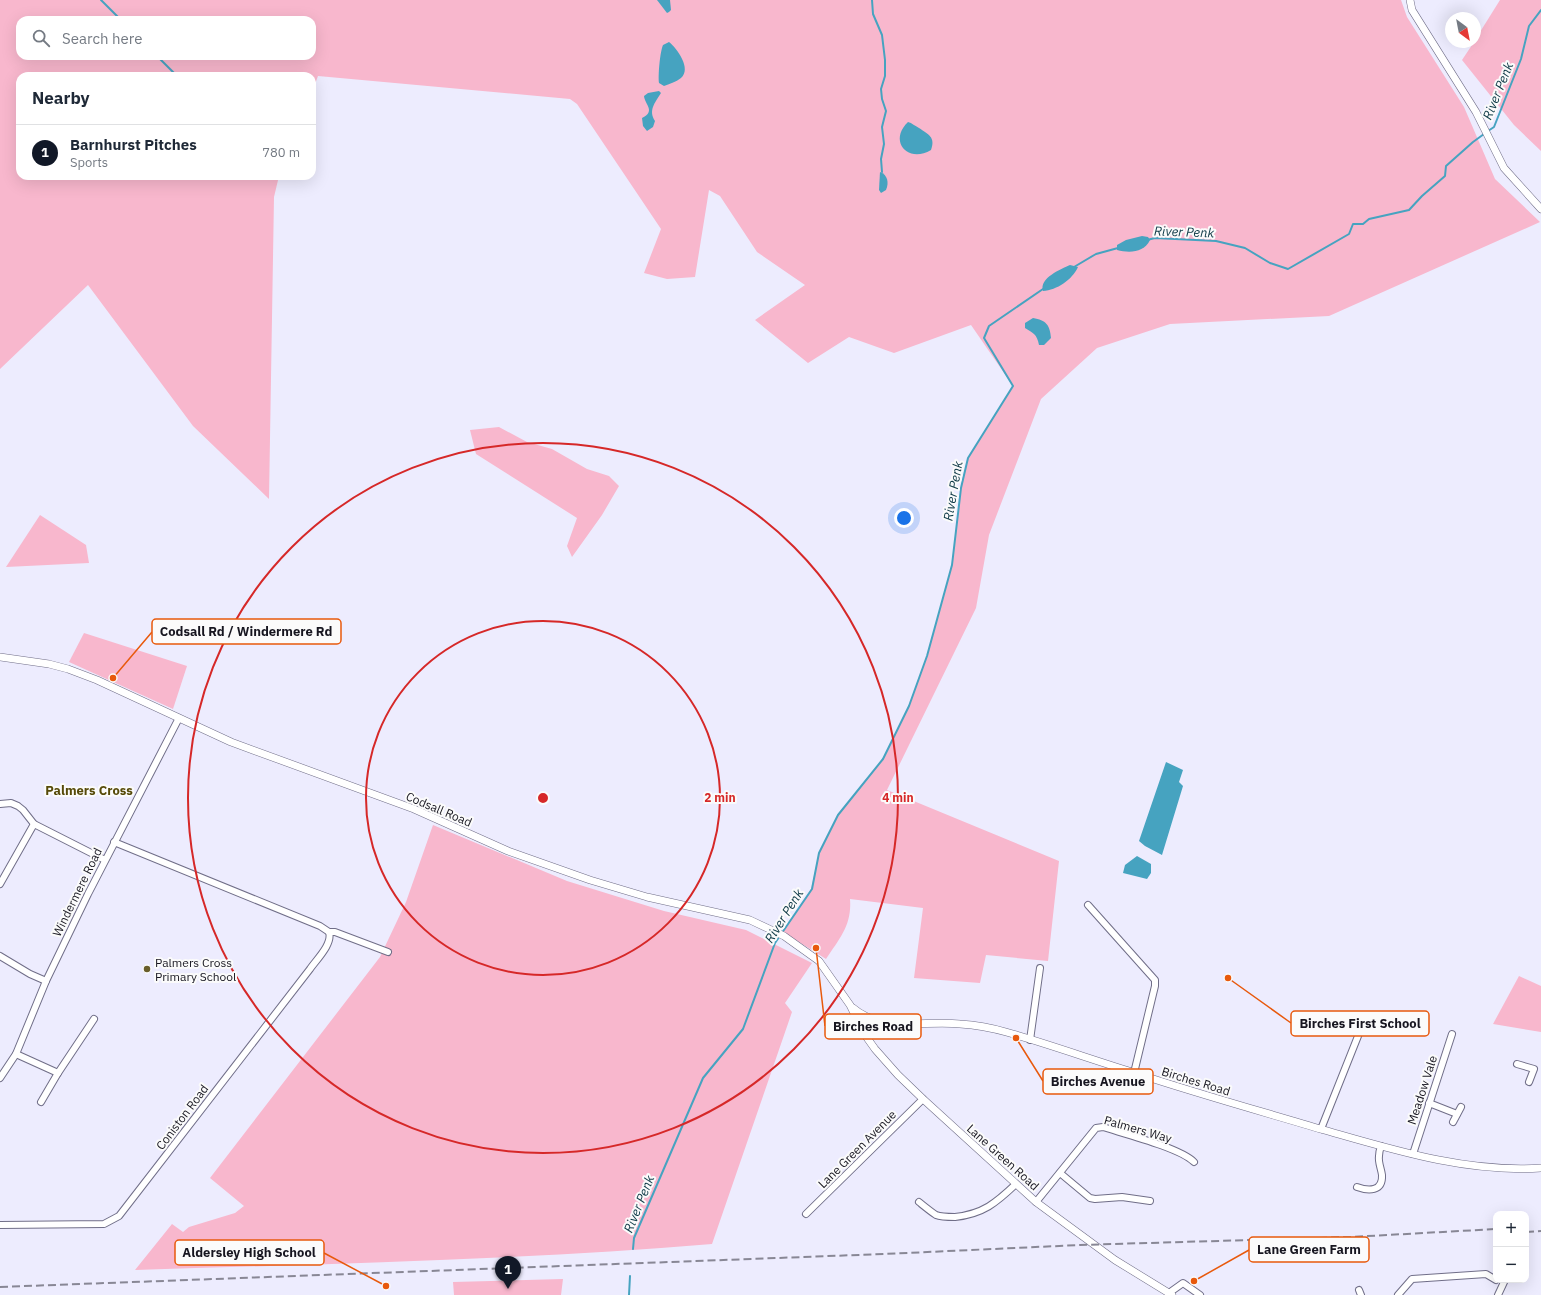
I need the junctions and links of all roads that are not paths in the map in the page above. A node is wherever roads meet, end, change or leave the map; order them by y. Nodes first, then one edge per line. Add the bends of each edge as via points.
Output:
1 (1410, 0) edge
2 (1541, 209) edge
3 (0, 657) edge
4 (180, 718) junction
5 (0, 804) edge
6 (34, 824) junction
7 (114, 842) junction
8 (105, 860) junction
9 (0, 884) edge
10 (1088, 905) dead end
11 (329, 932) junction
12 (388, 952) dead end
13 (0, 956) edge
14 (1040, 968) dead end
15 (46, 981) junction
16 (850, 1005) junction
17 (1366, 1016) dead end
18 (94, 1019) dead end
19 (1452, 1034) dead end
20 (1030, 1040) junction
21 (16, 1054) junction
22 (1517, 1064) dead end
23 (1534, 1069) junction
24 (1541, 1071) edge
25 (58, 1073) junction
26 (1134, 1073) junction
27 (0, 1078) edge
28 (1529, 1082) dead end
29 (923, 1099) junction
30 (41, 1102) dead end
31 (1429, 1103) junction
32 (1461, 1107) dead end
33 (1457, 1114) junction
34 (1453, 1122) dead end
35 (1321, 1129) junction
36 (1381, 1146) junction
37 (1413, 1154) junction
38 (1194, 1162) dead end
39 (1541, 1168) edge
40 (1060, 1173) junction
41 (1016, 1184) junction
42 (1357, 1187) dead end
43 (1150, 1201) dead end
44 (919, 1202) dead end
45 (1036, 1202) junction
46 (806, 1214) dead end
47 (0, 1226) edge
48 (1493, 1278) edge
49 (1504, 1283) edge
50 (1171, 1294) edge
51 (1200, 1295) edge
52 (1398, 1295) edge
53 (1498, 1295) edge

1 - 2 street via 1412,10 1476,112 1504,168
3 - 4 street, Codsall Road via 68,669
4 - 7 street, Windermere Road
4 - 16 street, Codsall Road via 231,742 393,801 508,851 647,897 750,920 784,936 819,961
5 - 6 street via 11,803 18,806
6 - 8 street
6 - 9 street
7 - 8 street, Windermere Road
7 - 11 street via 320,926
8 - 15 street, Windermere Road
10 - 26 street via 1155,980
11 - 12 street
11 - 47 street, Coniston Road via 326,946 310,969 119,1216 104,1224
13 - 15 street
14 - 20 street
15 - 21 street, Windermere Road
16 - 20 street, Birches Road via 877,1020 908,1024 960,1024 1005,1032
16 - 29 street, Lane Green Road via 875,1049
17 - 35 street
18 - 25 street
19 - 31 street, Meadow Vale
20 - 26 street, Birches Road
21 - 25 street
21 - 27 street, Windermere Road
22 - 23 street
23 - 24 street
23 - 28 street
25 - 30 street
26 - 35 street, Birches Road
29 - 41 street, Lane Green Road
29 - 46 street, Lane Green Avenue
31 - 33 street
31 - 37 street, Meadow Vale
32 - 33 street
33 - 34 street
35 - 36 street, Birches Road
36 - 37 street, Birches Road
36 - 42 street via 1378,1155 1382,1174 1378,1187 1370,1190
37 - 39 street, Birches Road via 1479,1166
38 - 40 street, Palmers Way via 1181,1153 1100,1127 1094,1130
40 - 43 street via 1090,1198 1122,1196
40 - 45 street, Palmers Way
41 - 44 street via 980,1212 965,1216 937,1215
41 - 45 street, Lane Green Road
45 - 50 street, Lane Green Road via 1115,1260
48 - 52 street via 1486,1274 1412,1278
49 - 53 street
50 - 51 street via 1183,1283

